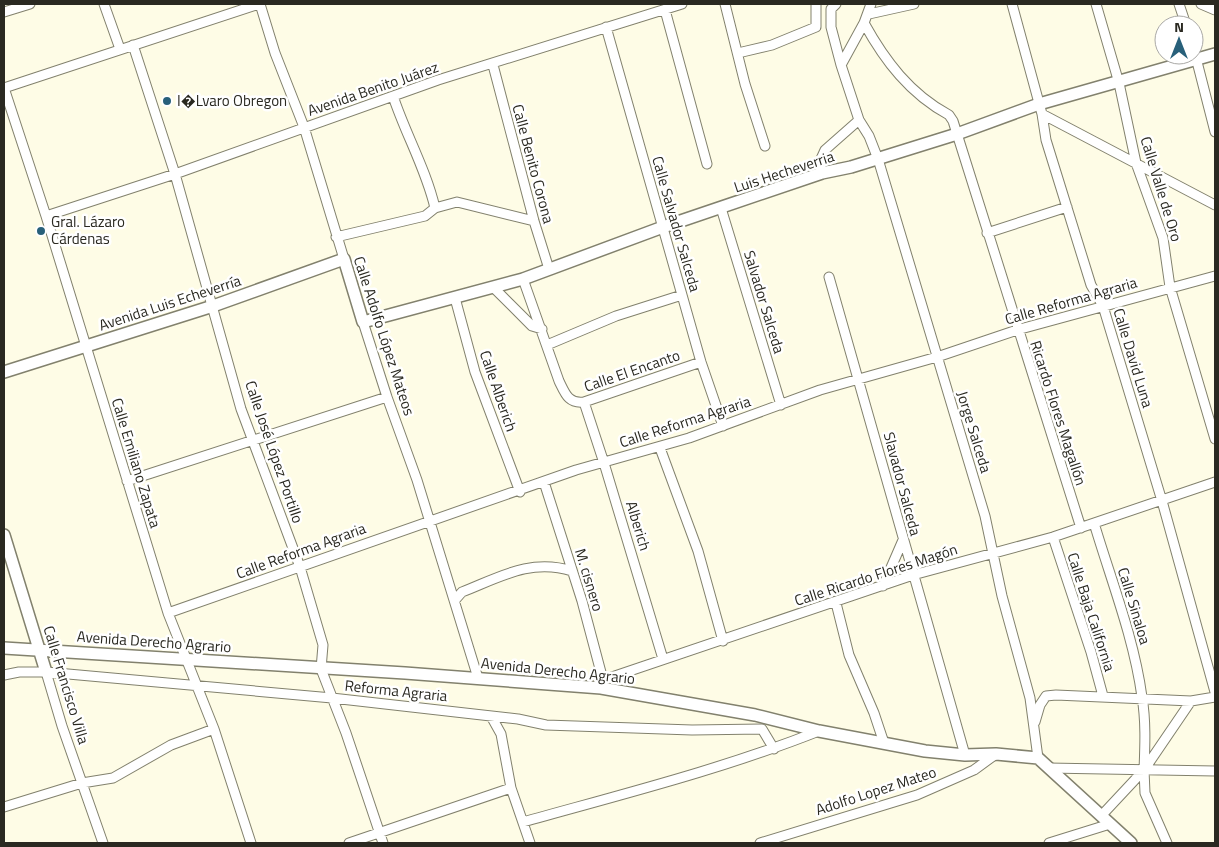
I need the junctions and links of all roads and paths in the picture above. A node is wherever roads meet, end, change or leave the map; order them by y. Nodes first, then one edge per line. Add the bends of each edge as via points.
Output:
1 (30, 4) edge
2 (104, 4) edge
3 (259, 4) edge
4 (682, 4) edge
5 (725, 4) edge
6 (816, 4) edge
7 (871, 4) edge
8 (914, 4) edge
9 (1012, 4) edge
10 (1096, 4) edge
11 (1201, 4) edge
12 (833, 7) edge
13 (665, 10) junction
14 (1215, 10) edge
15 (4, 12) edge
16 (867, 19) junction
17 (606, 27) junction
18 (816, 27) junction
19 (133, 45) junction
20 (120, 49) junction
21 (738, 53) junction
22 (493, 65) junction
23 (841, 65) junction
24 (1168, 65) edge
25 (1198, 65) edge
26 (1120, 82) junction
27 (4, 88) edge
28 (393, 96) junction
29 (1040, 109) junction
30 (859, 120) junction
31 (304, 127) junction
32 (1215, 132) edge
33 (957, 134) junction
34 (765, 146) dead end
35 (878, 159) junction
36 (1136, 163) junction
37 (707, 164) dead end
38 (822, 173) junction
39 (175, 174) junction
40 (1215, 205) edge
41 (1068, 207) junction
42 (435, 208) junction
43 (721, 208) junction
44 (46, 216) junction
45 (534, 221) junction
46 (663, 227) junction
47 (987, 233) junction
48 (336, 237) junction
49 (344, 259) junction
50 (549, 269) junction
51 (1215, 276) edge
52 (829, 277) dead end
53 (523, 279) junction
54 (493, 287) junction
55 (1170, 287) junction
56 (682, 295) junction
57 (455, 298) junction
58 (213, 306) junction
59 (1103, 306) junction
60 (363, 322) junction
61 (542, 330) junction
62 (1017, 330) junction
63 (547, 345) junction
64 (86, 346) junction
65 (937, 357) junction
66 (701, 362) junction
67 (4, 372) edge
68 (858, 378) junction
69 (387, 397) junction
70 (584, 402) junction
71 (781, 405) junction
72 (723, 426) junction
73 (254, 439) junction
74 (1215, 440) edge
75 (660, 448) junction
76 (604, 463) junction
77 (128, 481) junction
78 (544, 482) junction
79 (1215, 482) edge
80 (520, 492) junction
81 (1162, 500) junction
82 (430, 521) junction
83 (1094, 523) junction
84 (1081, 528) junction
85 (4, 535) edge
86 (1053, 537) junction
87 (904, 540) junction
88 (993, 553) junction
89 (300, 567) junction
90 (572, 571) junction
91 (913, 574) junction
92 (883, 586) junction
93 (455, 600) junction
94 (836, 602) junction
95 (168, 613) junction
96 (723, 641) junction
97 (39, 648) junction
98 (5, 649) edge
99 (186, 659) junction
100 (662, 659) junction
101 (321, 669) junction
102 (46, 672) junction
103 (4, 675) edge
104 (478, 678) junction
105 (602, 684) junction
106 (197, 687) junction
107 (1215, 692) edge
108 (1103, 696) junction
109 (1215, 697) edge
110 (332, 698) junction
111 (1143, 699) junction
112 (1191, 701) junction
113 (755, 714) junction
114 (492, 716) junction
115 (1035, 724) junction
116 (762, 729) junction
117 (214, 730) junction
118 (820, 730) junction
119 (884, 744) junction
120 (774, 749) junction
121 (996, 754) junction
122 (966, 755) junction
123 (1038, 758) junction
124 (1048, 768) junction
125 (1144, 770) junction
126 (1215, 771) edge
127 (82, 783) junction
128 (511, 788) junction
129 (4, 807) edge
130 (1105, 820) junction
131 (524, 822) junction
132 (379, 833) junction
133 (103, 843) edge
134 (251, 843) edge
135 (349, 843) edge
136 (383, 843) edge
137 (530, 843) edge
138 (760, 843) edge
139 (1049, 843) edge
140 (1132, 843) edge
141 (1167, 843) edge

1 - 15 street
2 - 20 street
3 - 19 street
3 - 31 street, Calle Adolfo López Mateos
4 - 13 street, Avenida Benito Juárez
5 - 21 street
6 - 18 street
7 - 16 street
8 - 16 street
9 - 29 street, Calle David Luna
10 - 26 street, Calle Valle de Oro
11 - 14 street
12 - 18 street
12 - 23 street, Jorge Salceda via 832,27
13 - 17 street, Avenida Benito Juárez
13 - 37 street
16 - 23 street
16 - 33 street, Ricardo Flores Magallón via 888,64 917,93 949,115
17 - 22 street, Avenida Benito Juárez
17 - 46 street, Calle Salvador Salceda
18 - 21 street via 772,45
19 - 20 street
19 - 39 street, Calle José López Portillo
20 - 27 street
21 - 34 street
22 - 28 street, Avenida Benito Juárez
22 - 45 street, Calle Benito Corona
23 - 30 street, Jorge Salceda
24 - 26 street, Luis Hecheverria
25 - 32 street
26 - 29 street, Luis Hecheverria
26 - 36 street, Calle Valle de Oro
27 - 44 street, Calle Emiliano Zapata
28 - 31 street, Avenida Benito Juárez
28 - 42 street
29 - 33 street, Luis Hecheverria
29 - 36 street
29 - 41 street, Calle David Luna via 1046,140
30 - 35 street, Jorge Salceda via 870,136
30 - 38 street via 825,150 820,161
31 - 39 street, Avenida Benito Juárez
31 - 48 street, Calle Adolfo López Mateos
33 - 35 street, Luis Hecheverria
33 - 47 street, Ricardo Flores Magallón
35 - 38 street, Luis Hecheverria
35 - 65 street, Jorge Salceda
36 - 40 street
36 - 55 street, Calle Valle de Oro via 1163,238
38 - 43 street, Luis Hecheverria
39 - 44 street, Avenida Benito Juárez
39 - 58 street, Calle José López Portillo
41 - 47 street
41 - 59 street, Calle David Luna via 1091,285
42 - 45 street via 457,202
42 - 48 street via 425,216
43 - 46 street, Luis Hecheverria
43 - 71 street, Salvador Salceda
44 - 64 street, Calle Emiliano Zapata
45 - 50 street, Calle Benito Corona
46 - 50 street, Luis Hecheverria
46 - 56 street, Calle Salvador Salceda
47 - 62 street, Ricardo Flores Magallón
48 - 49 street, Calle Adolfo López Mateos
49 - 58 street, Avenida Luis Echeverría
49 - 60 street, Calle Adolfo López Mateos
50 - 53 street, Luis Hecheverria
51 - 55 street, Calle Reforma Agraria
52 - 68 street, Slavador Salceda
53 - 54 street, Luis Hecheverria
53 - 61 street
54 - 57 street, Luis Hecheverria
54 - 61 street via 532,326
55 - 59 street, Calle Reforma Agraria
55 - 74 street, Calle Valle de Oro
56 - 63 street via 616,316
56 - 66 street, Calle Salvador Salceda
57 - 60 street, Luis Hecheverria
57 - 80 street, Calle Alberich via 475,372
58 - 64 street, Avenida Luis Echeverría
58 - 73 street, Calle José López Portillo via 241,409
59 - 62 street, Calle Reforma Agraria
59 - 81 street, Calle David Luna
60 - 69 street, Calle Adolfo López Mateos
61 - 63 street
62 - 65 street, Calle Reforma Agraria
62 - 84 street, Ricardo Flores Magallón
63 - 70 street, Calle El Encanto via 566,397 571,401
64 - 67 street, Avenida Luis Echeverría
64 - 77 street, Calle Emiliano Zapata
65 - 68 street, Calle Reforma Agraria
65 - 88 street, Jorge Salceda
66 - 70 street, Calle El Encanto
66 - 72 street, Calle Salvador Salceda
68 - 71 street, Calle Reforma Agraria
68 - 87 street, Slavador Salceda
69 - 73 street
69 - 82 street, Calle Adolfo López Mateos
70 - 76 street, Alberich
71 - 72 street, Calle Reforma Agraria
72 - 75 street, Calle Reforma Agraria
73 - 77 street
73 - 89 street, Calle José López Portillo
75 - 76 street, Calle Reforma Agraria
75 - 96 street via 698,551
76 - 78 street, Calle Reforma Agraria
76 - 100 street, Alberich
77 - 95 street, Calle Emiliano Zapata
78 - 80 street, Calle Reforma Agraria
78 - 90 street, M. cisnero
79 - 81 street, Calle Ricardo Flores Magón
80 - 82 street, Calle Reforma Agraria
81 - 83 street, Calle Ricardo Flores Magón
81 - 107 street, Calle David Luna
82 - 89 street, Calle Reforma Agraria
82 - 93 street, Calle Adolfo López Mateos
83 - 84 street, Calle Ricardo Flores Magón
83 - 111 street, Calle Sinaloa via 1136,662
84 - 86 street, Calle Ricardo Flores Magón
85 - 97 street, Calle Francisco Villa
86 - 88 street, Calle Ricardo Flores Magón
86 - 108 street, Calle Baja California
87 - 91 street, Slavador Salceda
87 - 92 street
88 - 91 street, Calle Ricardo Flores Magón
88 - 115 street, Jorge Salceda
89 - 95 street, Calle Reforma Agraria
89 - 101 street, Calle José López Portillo via 323,645
90 - 93 street via 554,565 528,567 462,592
90 - 105 street, M. cisnero
91 - 92 street, Calle Ricardo Flores Magón
91 - 122 street, Slavador Salceda
92 - 94 street, Calle Ricardo Flores Magón
93 - 104 street, Calle Adolfo López Mateos
94 - 96 street, Calle Ricardo Flores Magón
94 - 119 street via 848,655
95 - 99 street, Calle Emiliano Zapata
96 - 100 street, Calle Ricardo Flores Magón
97 - 98 street, Avenida Derecho Agrario
97 - 99 street, Avenida Derecho Agrario
97 - 102 street, Calle Francisco Villa
99 - 101 street, Avenida Derecho Agrario
99 - 106 street, Calle Emiliano Zapata
100 - 105 street, Calle Ricardo Flores Magón
101 - 104 street, Avenida Derecho Agrario
101 - 110 street
102 - 103 street, Reforma Agraria
102 - 106 street, Reforma Agraria
102 - 127 street, Calle Francisco Villa
104 - 105 street, Avenida Derecho Agrario
105 - 113 street, Avenida Derecho Agrario
106 - 110 street, Reforma Agraria
106 - 117 street, Calle Emiliano Zapata
108 - 111 street
108 - 115 street via 1046,696
109 - 112 street
110 - 114 street, Reforma Agraria
110 - 132 street
111 - 112 street
111 - 125 street, Calle Sinaloa
112 - 125 street
113 - 116 street
113 - 118 street, Avenida Derecho Agrario
114 - 116 street, Reforma Agraria via 560,726
114 - 128 street via 501,734
115 - 123 street, Jorge Salceda
116 - 120 street
117 - 127 street via 171,744 113,778
117 - 134 street, Calle Emiliano Zapata
118 - 119 street, Avenida Derecho Agrario
118 - 120 street
119 - 122 street, Avenida Derecho Agrario
120 - 131 street
121 - 122 street, Avenida Derecho Agrario
121 - 123 street, Avenida Derecho Agrario
121 - 138 street, Adolfo Lopez Mateo via 974,770 917,795
123 - 124 street
124 - 125 street
124 - 130 street
125 - 126 street
125 - 130 street
125 - 141 street, Calle Sinaloa via 1145,793
127 - 129 street
127 - 133 street, Calle Francisco Villa
128 - 131 street
128 - 132 street
130 - 139 street
130 - 140 street
131 - 137 street
132 - 135 street
132 - 136 street

